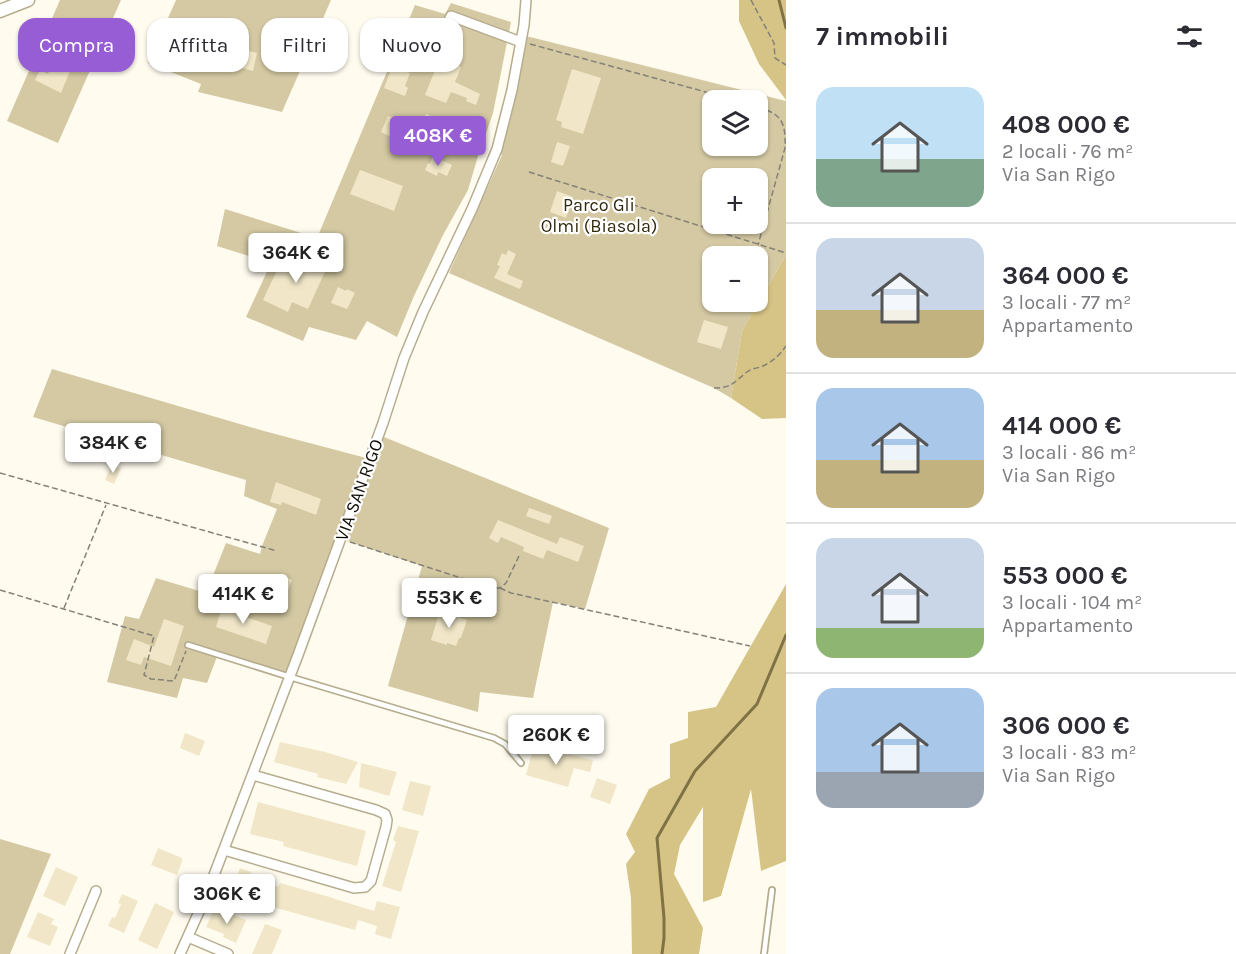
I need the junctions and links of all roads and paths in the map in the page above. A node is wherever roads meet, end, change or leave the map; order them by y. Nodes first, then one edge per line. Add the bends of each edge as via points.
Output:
1 (28, 0) edge
2 (526, 0) edge
3 (751, 0) edge
4 (0, 11) edge
5 (463, 20) edge
6 (521, 42) junction
7 (786, 65) edge
8 (702, 91) edge
9 (768, 111) edge
10 (530, 172) dead end
11 (758, 245) junction
12 (786, 253) edge
13 (786, 346) edge
14 (714, 388) dead end
15 (0, 473) edge
16 (106, 503) junction
17 (341, 538) junction
18 (277, 551) dead end
19 (519, 556) dead end
20 (500, 588) junction
21 (0, 590) edge
22 (63, 609) junction
23 (188, 645) joint
24 (750, 646) dead end
25 (290, 677) junction
26 (521, 764) dead end
27 (253, 775) junction
28 (224, 850) junction
29 (772, 890) dead end
30 (96, 891) dead end
31 (188, 937) junction
32 (70, 954) edge
33 (180, 954) edge
34 (228, 954) edge
35 (764, 954) edge

1 - 4 street
2 - 6 street, VIA SAN RIGO
3 - 7 path via 774,43 775,58
5 - 6 street
6 - 8 path
6 - 17 street, VIA SAN RIGO via 497,148 411,341
9 - 11 path via 781,119 786,135
10 - 11 path
11 - 12 path
13 - 14 path via 778,357 749,371 727,388
15 - 16 path
16 - 18 path
16 - 22 path
17 - 20 path
17 - 25 street, VIA SAN RIGO
19 - 20 path
20 - 24 path
21 - 22 path
22 - 23 path via 154,636 144,675 151,679 174,681
23 - 25 lane
25 - 26 lane via 494,738 505,744
25 - 27 street, VIA SAN RIGO
27 - 28 street, VIA SAN RIGO
27 - 28 street via 385,814 386,827 370,881 365,887 354,888
28 - 31 street, VIA SAN RIGO
29 - 35 lane
30 - 32 street
31 - 33 street, VIA SAN RIGO
31 - 34 street

